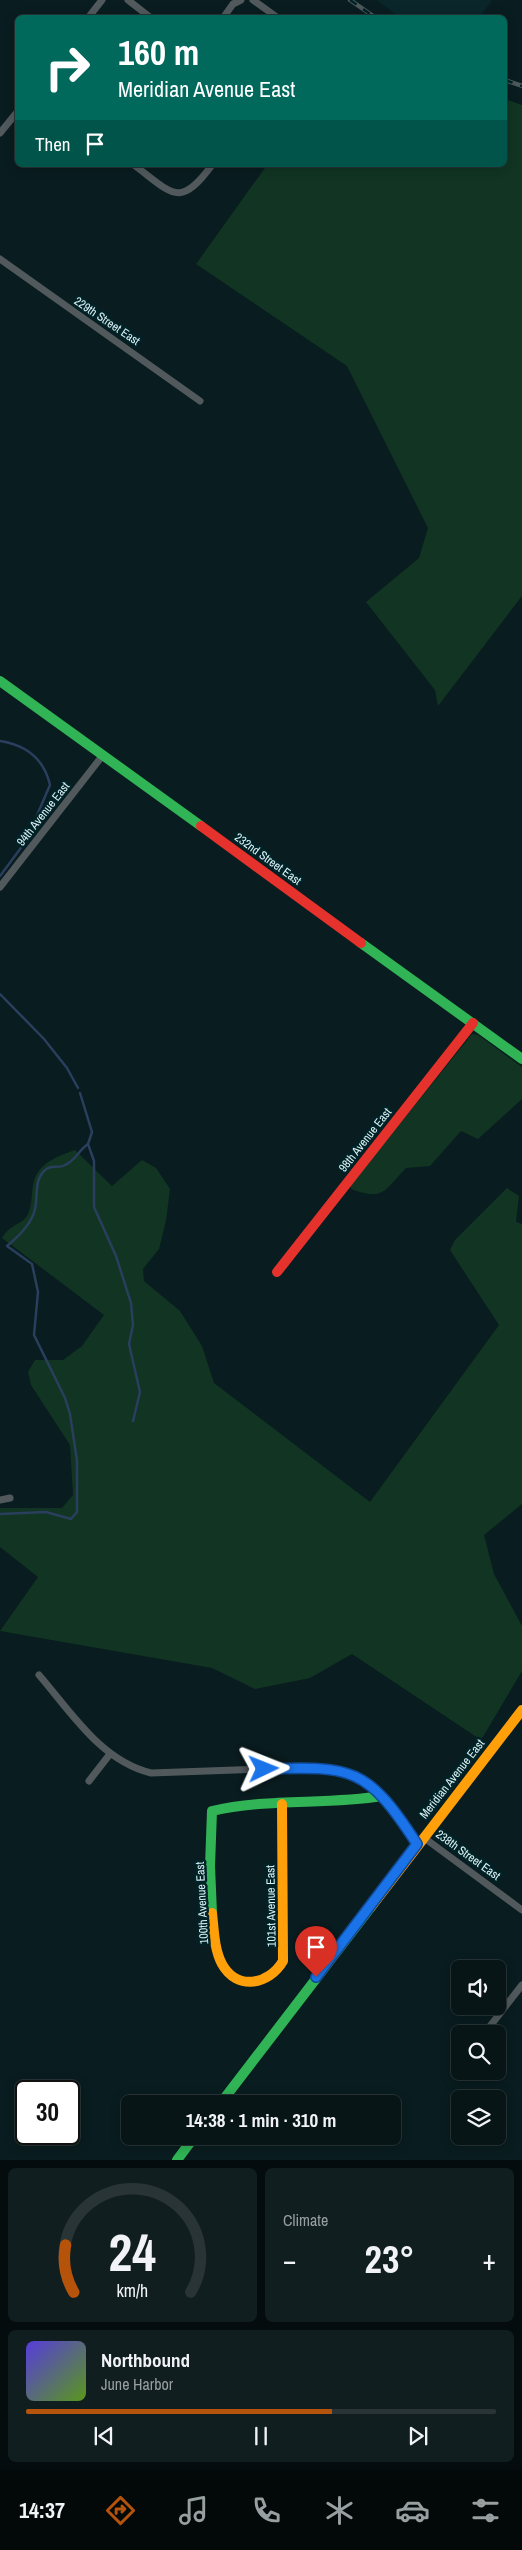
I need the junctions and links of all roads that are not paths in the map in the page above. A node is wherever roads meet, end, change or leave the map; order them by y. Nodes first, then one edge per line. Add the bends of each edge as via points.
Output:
1 (102, 0) edge
2 (128, 0) edge
3 (241, 0) edge
4 (252, 0) edge
5 (90, 15) edge
6 (147, 15) edge
7 (225, 15) edge
8 (274, 15) edge
9 (15, 115) edge
10 (0, 133) edge
11 (137, 167) edge
12 (210, 167) edge
13 (0, 259) edge
14 (200, 401) dead end
15 (0, 681) edge
16 (103, 755) junction
17 (0, 887) edge
18 (473, 1023) junction
19 (522, 1059) edge
20 (277, 1272) dead end
21 (10, 1498) dead end
22 (0, 1500) edge
23 (39, 1675) dead end
24 (522, 1710) edge
25 (110, 1754) junction
26 (89, 1781) dead end
27 (382, 1796) junction
28 (282, 1804) junction
29 (420, 1841) junction
30 (522, 1910) edge
31 (245, 1980) joint
32 (522, 1985) edge
33 (491, 2025) edge
34 (227, 2095) edge
35 (189, 2145) edge
36 (178, 2160) edge

1 - 5 street
2 - 6 street
3 - 7 street via 232,4
4 - 8 street
9 - 10 street
11 - 12 street via 165,188 182,193 191,190
13 - 14 street, 229th Street East
15 - 16 street, 232nd Street East
16 - 17 street, 94th Avenue East
16 - 18 street, 232nd Street East
18 - 19 street, 232nd Street East
18 - 20 street, 98th Avenue East
21 - 22 street
23 - 25 street, 238th Street East
24 - 29 street, Meridian Avenue East
25 - 26 street
25 - 27 street, 238th Street East via 133,1767 151,1772 333,1769 357,1777
27 - 28 street
27 - 29 street, 238th Street East
28 - 31 street, 101st Avenue East via 283,1961 267,1980
28 - 31 street, 100th Avenue East via 237,1805 212,1810 212,1905 216,1945 227,1970
29 - 30 street, 238th Street East
29 - 34 street, Meridian Avenue East
32 - 33 street
35 - 36 street

